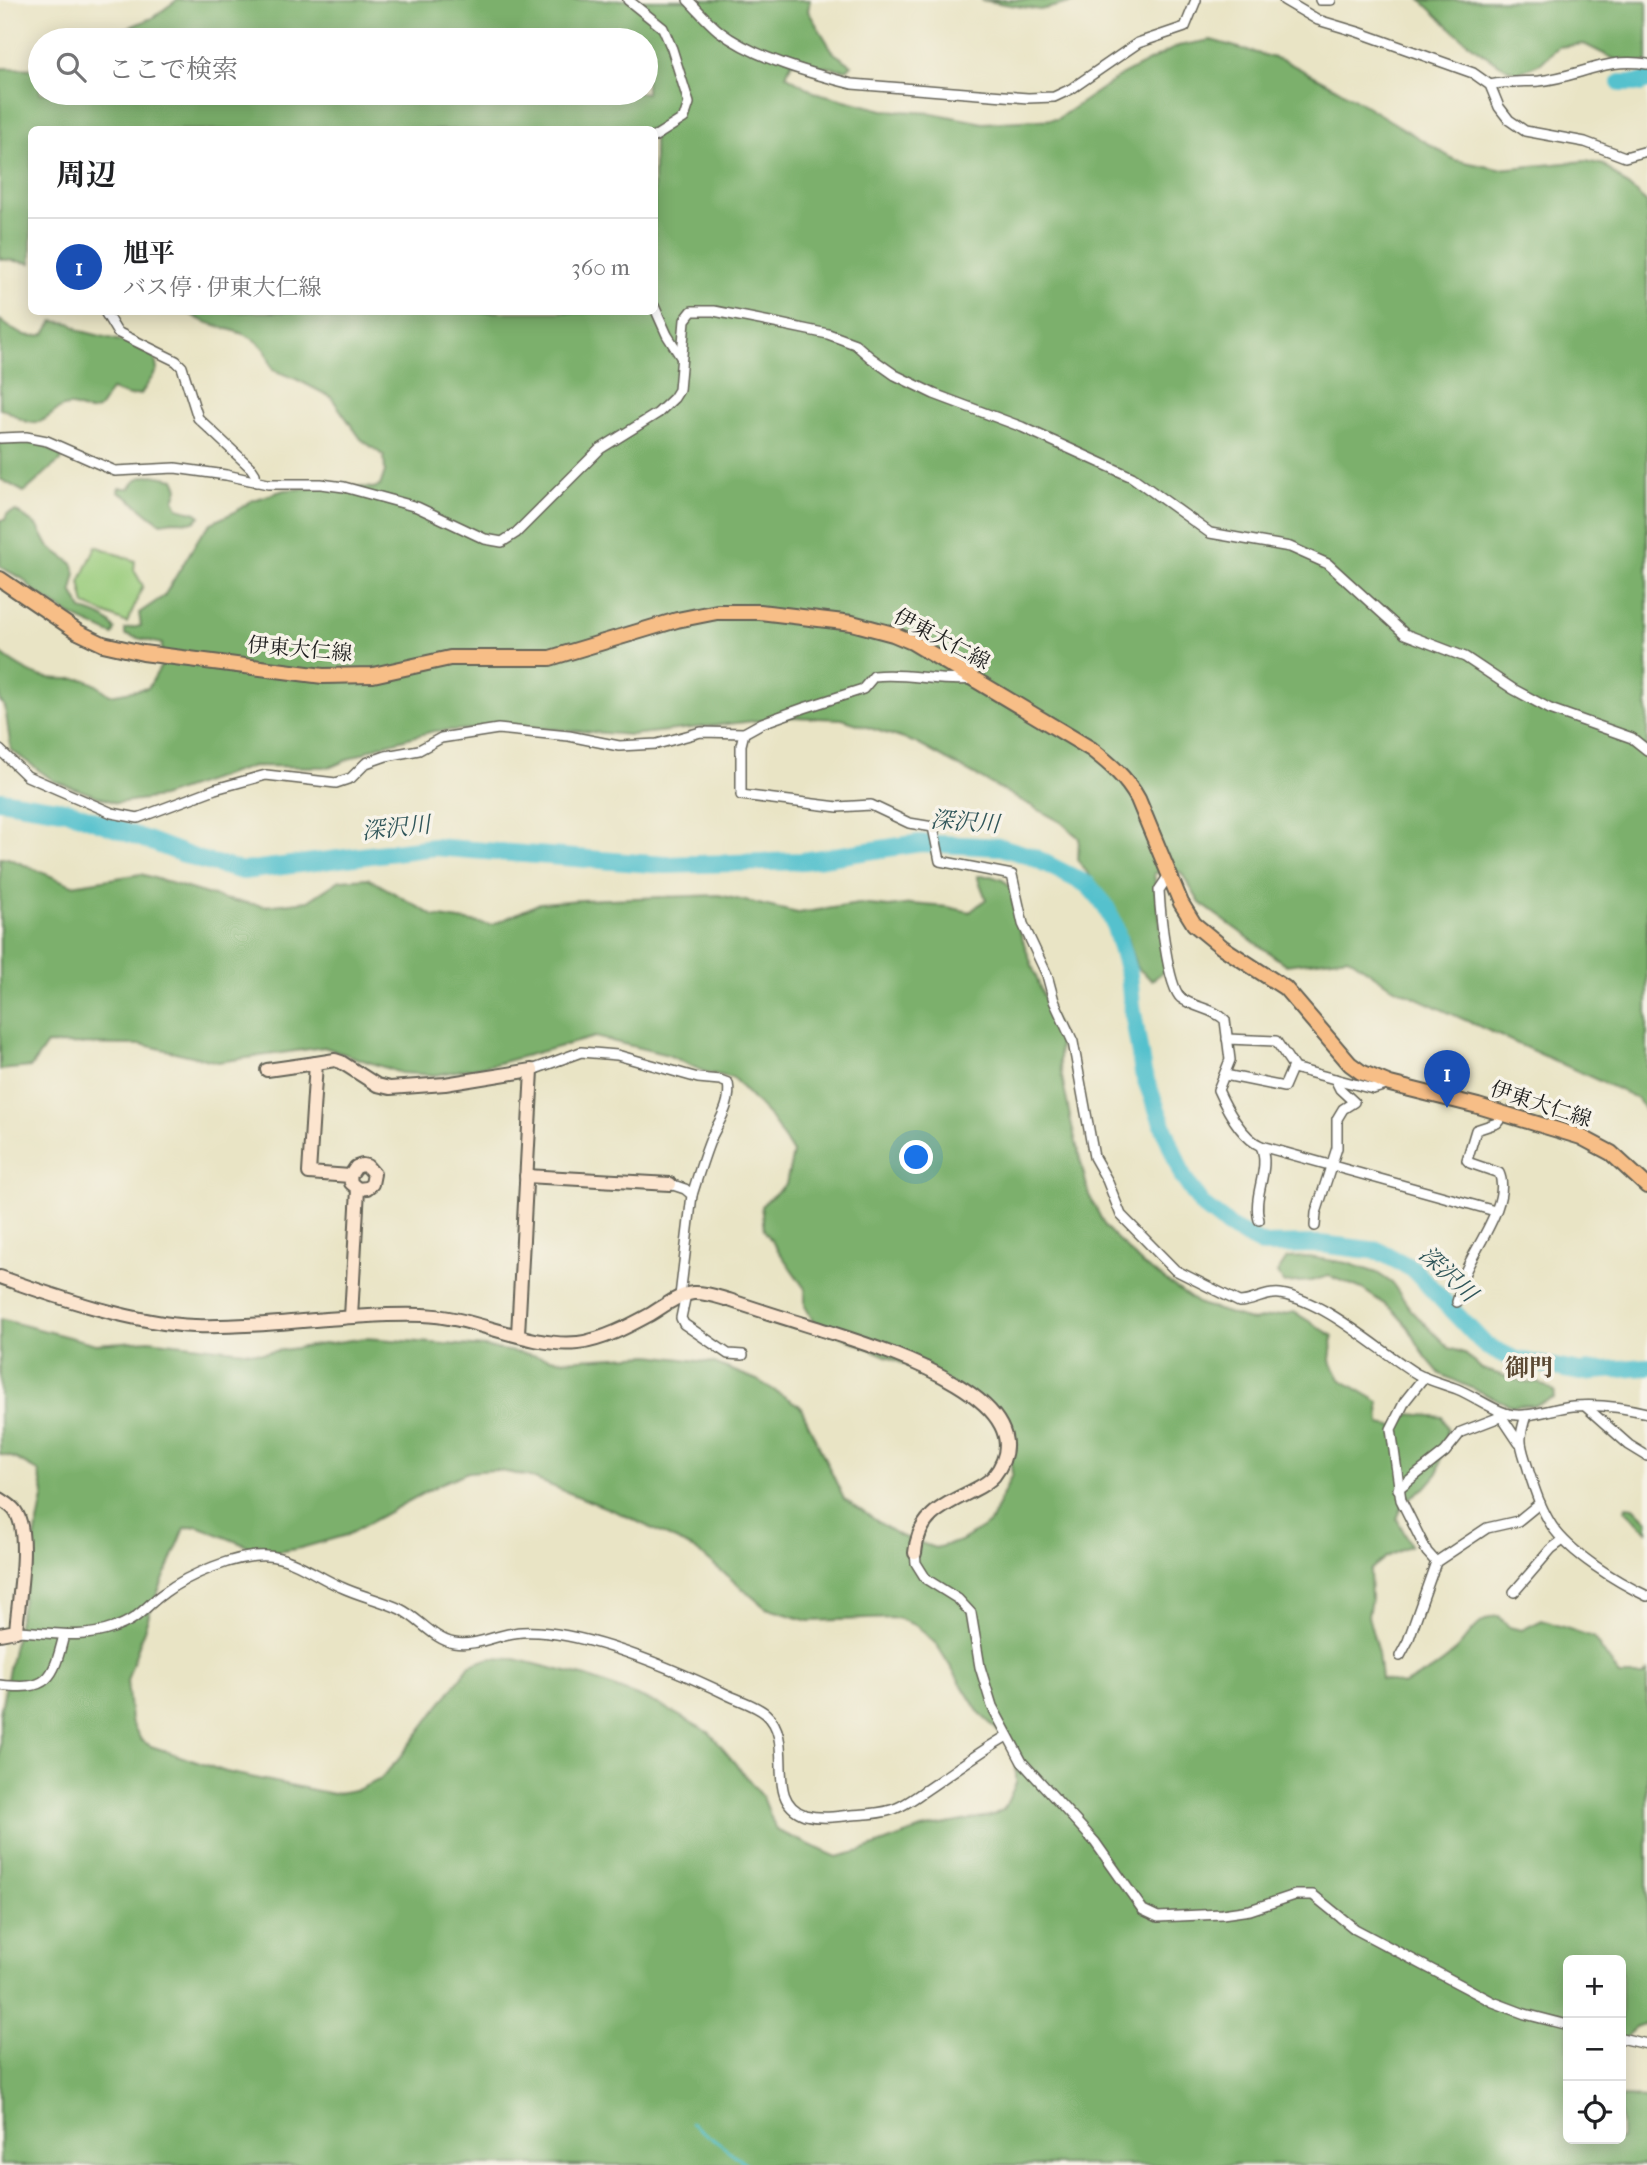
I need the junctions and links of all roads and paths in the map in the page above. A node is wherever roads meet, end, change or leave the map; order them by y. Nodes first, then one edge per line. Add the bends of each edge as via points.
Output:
1 (628, 0) edge
2 (688, 0) edge
3 (1196, 0) edge
4 (1284, 0) edge
5 (1320, 0) edge
6 (1331, 0) edge
7 (1647, 64) edge
8 (1490, 85) junction
9 (658, 134) edge
10 (1647, 151) edge
11 (107, 315) edge
12 (658, 315) edge
13 (682, 358) junction
14 (0, 438) edge
15 (256, 482) junction
16 (0, 579) edge
17 (976, 679) junction
18 (744, 733) junction
19 (0, 750) edge
20 (1647, 750) edge
21 (1169, 875) junction
22 (1227, 1039) junction
23 (316, 1063) junction
24 (1293, 1068) junction
25 (267, 1070) dead end
26 (532, 1070) junction
27 (1225, 1074) junction
28 (1335, 1079) junction
29 (1390, 1084) junction
30 (1505, 1114) junction
31 (1261, 1146) junction
32 (1331, 1165) junction
33 (350, 1176) junction
34 (526, 1176) junction
35 (670, 1184) joint
36 (1647, 1186) edge
37 (358, 1189) junction
38 (692, 1195) junction
39 (1495, 1211) junction
40 (1259, 1220) dead end
41 (1315, 1226) dead end
42 (0, 1277) edge
43 (683, 1295) junction
44 (1457, 1302) dead end
45 (351, 1318) junction
46 (518, 1334) junction
47 (744, 1355) dead end
48 (1424, 1377) junction
49 (1585, 1406) junction
50 (1647, 1413) edge
51 (1499, 1414) junction
52 (1526, 1415) junction
53 (1519, 1443) junction
54 (1647, 1456) edge
55 (1398, 1489) junction
56 (0, 1499) edge
57 (1540, 1503) junction
58 (1563, 1540) junction
59 (915, 1553) joint
60 (1436, 1562) junction
61 (1514, 1592) dead end
62 (1647, 1596) edge
63 (16, 1631) junction
64 (0, 1634) edge
65 (64, 1635) junction
66 (1400, 1656) dead end
67 (0, 1685) edge
68 (1007, 1736) junction
69 (1563, 2024) edge
70 (1626, 2039) edge
71 (1647, 2044) edge

1 - 9 street via 663,28 689,103 684,118
2 - 3 street via 719,31 744,47 831,79 1028,99 1054,97 1138,43 1185,27
4 - 8 street via 1318,20 1473,73
5 - 6 street
7 - 8 street via 1627,61 1540,81
8 - 10 street via 1504,114 1525,131 1585,142 1625,157
11 - 15 street via 117,332 183,367 198,418 251,468
12 - 13 street
13 - 15 street via 679,390 669,405 600,449 516,534 502,542 485,539 417,507 344,487
13 - 20 street via 685,320 698,310 828,334 855,344 895,374 934,394 1132,477 1210,533 1290,547 1328,564 1405,634 1465,657 1550,709 1632,738
14 - 15 street via 47,441 115,471 175,468
16 - 17 main road, 伊東大仁線 via 78,632 103,643 143,653 323,676 373,675 450,658 550,658 699,615 760,612 872,627 912,642
17 - 18 street via 874,676 863,689
17 - 21 main road, 伊東大仁線 via 1091,749 1122,775 1138,799
18 - 19 street via 701,732 657,744 619,746 498,729 441,738 419,750 386,756 336,783 266,775 138,818 112,813 27,776
18 - 48 street via 741,794 838,807 871,805 933,827 938,859 1012,875 1023,924 1073,1042 1094,1157 1121,1215 1175,1270 1238,1302 1280,1294 1306,1303
21 - 22 street via 1158,890 1172,986 1182,999 1222,1017
21 - 29 main road, 伊東大仁線 via 1194,924 1285,988 1350,1064
22 - 24 street via 1276,1041
22 - 27 street via 1230,1060
23 - 25 street
23 - 26 street via 341,1062 390,1088
23 - 33 street via 309,1173
24 - 27 street via 1284,1087
24 - 28 street
26 - 34 street
26 - 38 street via 581,1052 617,1055 728,1083 722,1119
27 - 31 street via 1218,1085 1221,1098 1250,1139
28 - 29 street via 1373,1089
28 - 32 street via 1354,1101 1337,1119 1337,1148
29 - 30 main road, 伊東大仁線
30 - 36 main road, 伊東大仁線 via 1595,1144 1622,1161
30 - 39 street via 1497,1123 1476,1130 1467,1160 1501,1176
31 - 32 street
31 - 40 street via 1265,1160
32 - 39 street
32 - 41 street
33 - 37 street
33 - 37 street via 362,1165 372,1170 372,1184
34 - 35 street
34 - 46 street
35 - 38 street
37 - 45 street
38 - 43 street
39 - 44 street via 1464,1275
42 - 45 street via 166,1323 237,1325
43 - 46 street via 596,1340 562,1343
43 - 47 street via 684,1324 728,1353
43 - 59 street via 708,1294 889,1352 943,1375 989,1408 1004,1439 1000,1467 982,1486 930,1516 917,1535
45 - 46 street via 444,1317
48 - 51 street
48 - 55 street via 1391,1429
49 - 50 street
49 - 52 street
49 - 54 street
51 - 52 street
51 - 53 street
51 - 55 street via 1461,1432 1445,1452
52 - 53 street
53 - 57 street
55 - 60 street via 1410,1521
56 - 63 street via 16,1510 23,1527
57 - 58 street
57 - 60 street via 1518,1521 1487,1528
58 - 61 street
58 - 62 street
59 - 68 street via 926,1578 971,1613 984,1679
60 - 66 street
63 - 64 street
63 - 65 street
65 - 67 street via 54,1668 43,1682 27,1688
65 - 68 street via 112,1629 140,1616 183,1581 224,1563 267,1556 400,1609 453,1643 522,1632 569,1636 644,1659 720,1691 765,1713 775,1724 781,1738 783,1792 791,1807 805,1815 830,1818 892,1810
68 - 69 street via 1028,1770 1095,1842 1137,1904 1152,1915 1222,1914 1313,1895 1355,1929 1493,2002
70 - 71 street

